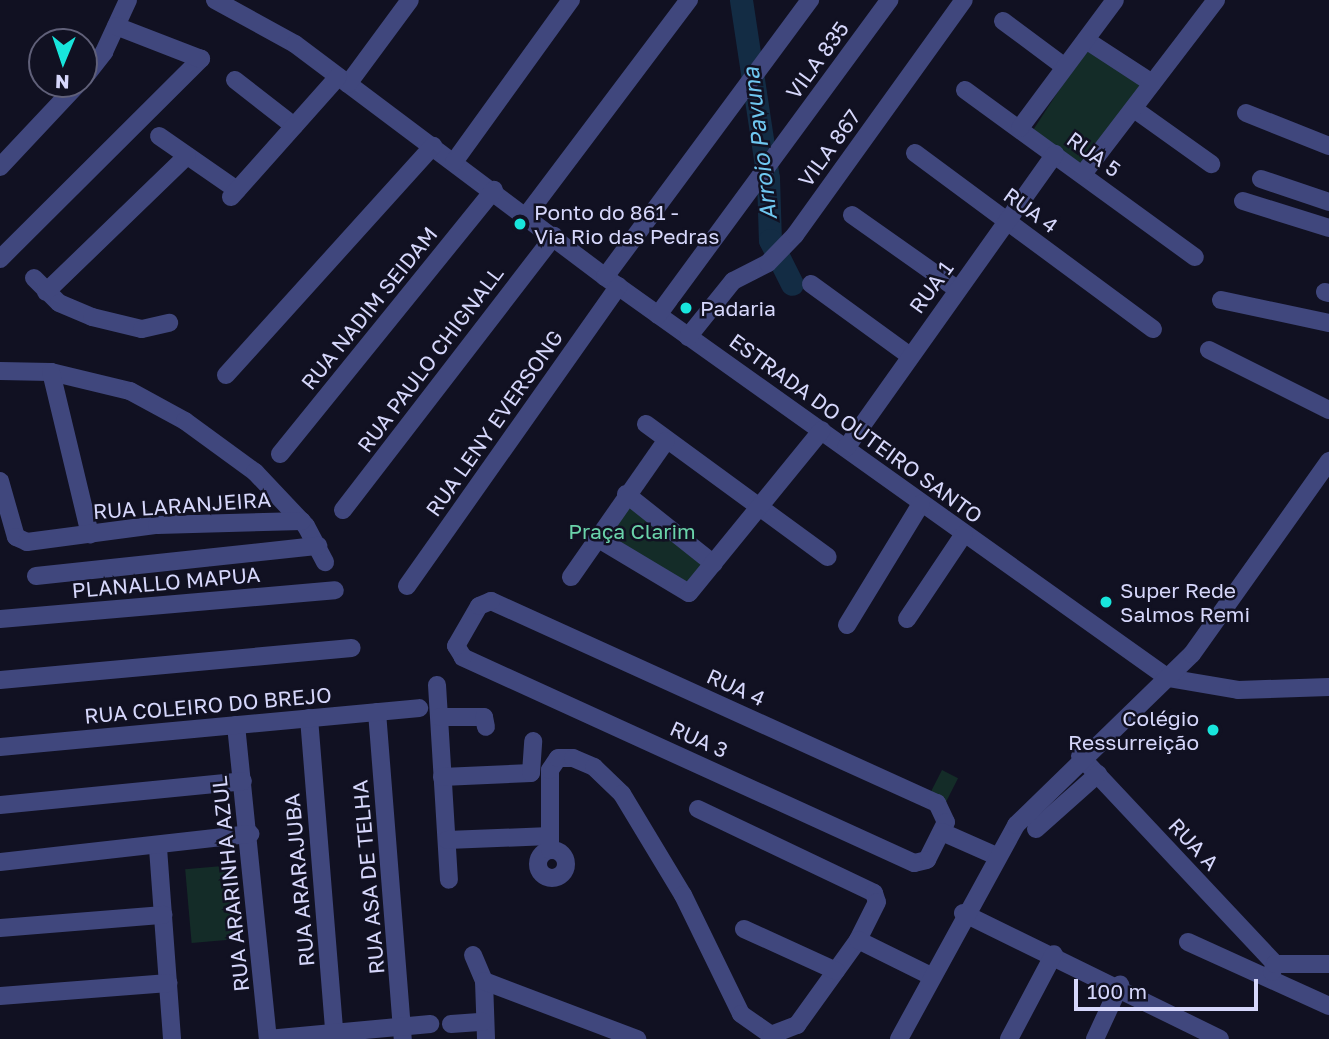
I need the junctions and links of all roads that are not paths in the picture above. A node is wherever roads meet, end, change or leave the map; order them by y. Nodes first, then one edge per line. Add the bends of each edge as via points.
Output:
1 (128, 0) edge
2 (215, 0) edge
3 (410, 0) edge
4 (571, 0) edge
5 (689, 0) edge
6 (810, 0) edge
7 (889, 0) edge
8 (964, 0) edge
9 (1115, 0) edge
10 (1216, 0) edge
11 (1003, 21) dead end
12 (116, 26) junction
13 (1086, 40) junction
14 (98, 55) edge
15 (1065, 67) junction
16 (235, 80) dead end
17 (343, 81) junction
18 (1153, 83) junction
19 (965, 90) dead end
20 (65, 98) edge
21 (1134, 108) junction
22 (1247, 113) dead end
23 (294, 126) junction
24 (1020, 128) junction
25 (159, 136) dead end
26 (433, 146) junction
27 (1329, 146) edge
28 (915, 153) dead end
29 (1055, 154) junction
30 (187, 156) junction
31 (454, 162) junction
32 (1211, 163) dead end
33 (0, 166) edge
34 (1083, 174) junction
35 (1261, 179) dead end
36 (494, 190) junction
37 (1243, 201) dead end
38 (1329, 202) edge
39 (852, 215) dead end
40 (526, 216) junction
41 (1008, 222) junction
42 (1329, 228) edge
43 (554, 236) junction
44 (1195, 257) dead end
45 (0, 259) edge
46 (34, 278) dead end
47 (612, 282) junction
48 (811, 284) dead end
49 (957, 289) junction
50 (46, 292) junction
51 (1221, 300) dead end
52 (658, 315) junction
53 (169, 323) dead end
54 (1329, 323) edge
55 (1153, 329) dead end
56 (688, 337) junction
57 (1209, 351) dead end
58 (910, 356) junction
59 (0, 371) edge
60 (51, 372) junction
61 (226, 375) dead end
62 (1329, 410) edge
63 (646, 424) dead end
64 (822, 430) junction
65 (666, 441) junction
66 (846, 448) junction
67 (280, 454) dead end
68 (1329, 461) edge
69 (0, 481) edge
70 (626, 494) junction
71 (921, 504) junction
72 (759, 506) junction
73 (343, 510) dead end
74 (302, 521) junction
75 (89, 534) junction
76 (964, 534) junction
77 (597, 538) junction
78 (828, 557) dead end
79 (714, 564) junction
80 (36, 576) dead end
81 (571, 577) dead end
82 (407, 586) dead end
83 (335, 590) dead end
84 (0, 618) edge
85 (907, 619) dead end
86 (847, 625) dead end
87 (456, 646) joint
88 (352, 648) dead end
89 (1167, 678) junction
90 (0, 680) edge
91 (436, 685) dead end
92 (1329, 687) edge
93 (419, 708) dead end
94 (377, 712) junction
95 (440, 717) junction
96 (309, 718) junction
97 (236, 725) junction
98 (486, 727) dead end
99 (533, 741) dead end
100 (0, 747) edge
101 (1080, 756) junction
102 (1098, 774) junction
103 (442, 777) junction
104 (243, 781) junction
105 (0, 805) edge
106 (698, 809) dead end
107 (944, 827) junction
108 (1036, 829) dead end
109 (250, 834) junction
110 (447, 839) junction
111 (158, 848) junction
112 (994, 855) junction
113 (0, 862) edge
114 (449, 880) dead end
115 (963, 913) junction
116 (163, 915) junction
117 (0, 928) edge
118 (744, 929) dead end
119 (859, 940) junction
120 (1188, 942) dead end
121 (1054, 954) junction
122 (473, 956) dead end
123 (1329, 964) edge
124 (836, 971) junction
125 (1272, 972) junction
126 (931, 976) junction
127 (484, 981) junction
128 (169, 983) junction
129 (1120, 985) junction
130 (0, 996) edge
131 (1329, 1006) edge
132 (430, 1024) dead end
133 (451, 1024) dead end
134 (484, 1031) edge
135 (403, 1033) edge
136 (335, 1036) edge
137 (172, 1039) edge
138 (268, 1039) edge
139 (637, 1039) edge
140 (899, 1039) edge
141 (1009, 1039) edge
142 (1095, 1039) edge
143 (1220, 1039) edge

1 - 12 street
2 - 17 street, ESTRADA DO OUTEIRO SANTO via 277,32
3 - 17 street
4 - 31 street
5 - 40 street
6 - 47 street, RUA LENY EVERSONG
7 - 52 street, VILA 835
8 - 56 street, VILA 867 via 783,250 733,281
9 - 13 street
10 - 18 street
11 - 15 street
12 - 14 street
12 - 45 street via 201,60
13 - 15 street
13 - 18 street
15 - 24 street
16 - 23 street
17 - 23 street
17 - 26 street, ESTRADA DO OUTEIRO SANTO
18 - 21 street
19 - 24 street, RUA 5
20 - 33 street
21 - 32 street
21 - 34 street
22 - 27 street
23 - 30 street via 234,193
24 - 29 street, RUA 5
25 - 30 street
26 - 31 street, ESTRADA DO OUTEIRO SANTO
26 - 61 street
28 - 41 street, RUA 4
29 - 34 street, RUA 5
29 - 41 street, RUA 1
30 - 50 street
31 - 36 street, ESTRADA DO OUTEIRO SANTO
34 - 44 street, RUA 5
35 - 38 street
36 - 40 street, ESTRADA DO OUTEIRO SANTO
36 - 67 street, RUA NADIM SEIDAM
37 - 42 street
39 - 49 street
40 - 43 street, ESTRADA DO OUTEIRO SANTO
41 - 49 street, RUA 1
41 - 55 street, RUA 4
43 - 47 street, ESTRADA DO OUTEIRO SANTO
43 - 73 street, RUA PAULO CHIGNALL
46 - 50 street
47 - 52 street, ESTRADA DO OUTEIRO SANTO
47 - 82 street, RUA LENY EVERSONG
48 - 58 street
49 - 58 street, RUA 1
50 - 53 street via 73,310 127,327
51 - 54 street
52 - 56 street, ESTRADA DO OUTEIRO SANTO
56 - 64 street, ESTRADA DO OUTEIRO SANTO
57 - 62 street
58 - 66 street, RUA 1
59 - 60 street
60 - 74 street via 131,391 185,421 236,454
60 - 75 street
63 - 65 street
64 - 66 street, ESTRADA DO OUTEIRO SANTO
64 - 72 street
65 - 70 street
65 - 72 street
66 - 71 street, ESTRADA DO OUTEIRO SANTO
68 - 89 street via 1209,632
69 - 75 street, RUA LARANJEIRA via 23,542
70 - 77 street
70 - 79 street
71 - 76 street, ESTRADA DO OUTEIRO SANTO
71 - 86 street
72 - 78 street
72 - 79 street
74 - 75 street, RUA LARANJEIRA
74 - 80 street via 322,554
76 - 85 street
76 - 89 street, ESTRADA DO OUTEIRO SANTO
77 - 79 street via 685,593
77 - 81 street
83 - 84 street, PLANALLO MAPUA
87 - 107 street, RUA 3 via 463,657 914,863 927,860
87 - 107 street, RUA 4 via 482,602 496,603 879,774 937,803
88 - 90 street
89 - 92 street, ESTRADA DO OUTEIRO SANTO via 1238,690
89 - 101 street
91 - 95 street
93 - 94 street, RUA COLEIRO DO BREJO
94 - 96 street, RUA COLEIRO DO BREJO
94 - 135 street, RUA ASA DE TELHA
95 - 98 street via 484,717
95 - 103 street
96 - 97 street, RUA COLEIRO DO BREJO
96 - 136 street, RUA ARARAJUBA
97 - 100 street, RUA COLEIRO DO BREJO
97 - 104 street, RUA ARARINHA AZUL
99 - 103 street via 531,773
101 - 102 street, RUA A
101 - 112 street
102 - 108 street
102 - 125 street, RUA A
103 - 110 street
104 - 105 street
104 - 109 street, RUA ARARINHA AZUL
106 - 119 street via 874,893 877,902
107 - 112 street
109 - 111 street
109 - 138 street, RUA ARARINHA AZUL
110 - 114 street
110 - 124 street via 550,843 552,763 573,758 608,778 648,833 729,994 756,1028 788,1032
111 - 113 street
111 - 116 street
112 - 115 street
115 - 121 street
115 - 126 street
116 - 117 street
116 - 128 street
118 - 124 street
119 - 124 street
119 - 126 street
120 - 125 street
121 - 129 street
121 - 141 street
122 - 127 street
123 - 125 street
125 - 131 street
126 - 140 street
127 - 134 street
127 - 139 street
128 - 130 street
128 - 137 street
129 - 142 street
129 - 143 street
132 - 135 street
133 - 134 street
135 - 136 street
136 - 138 street

